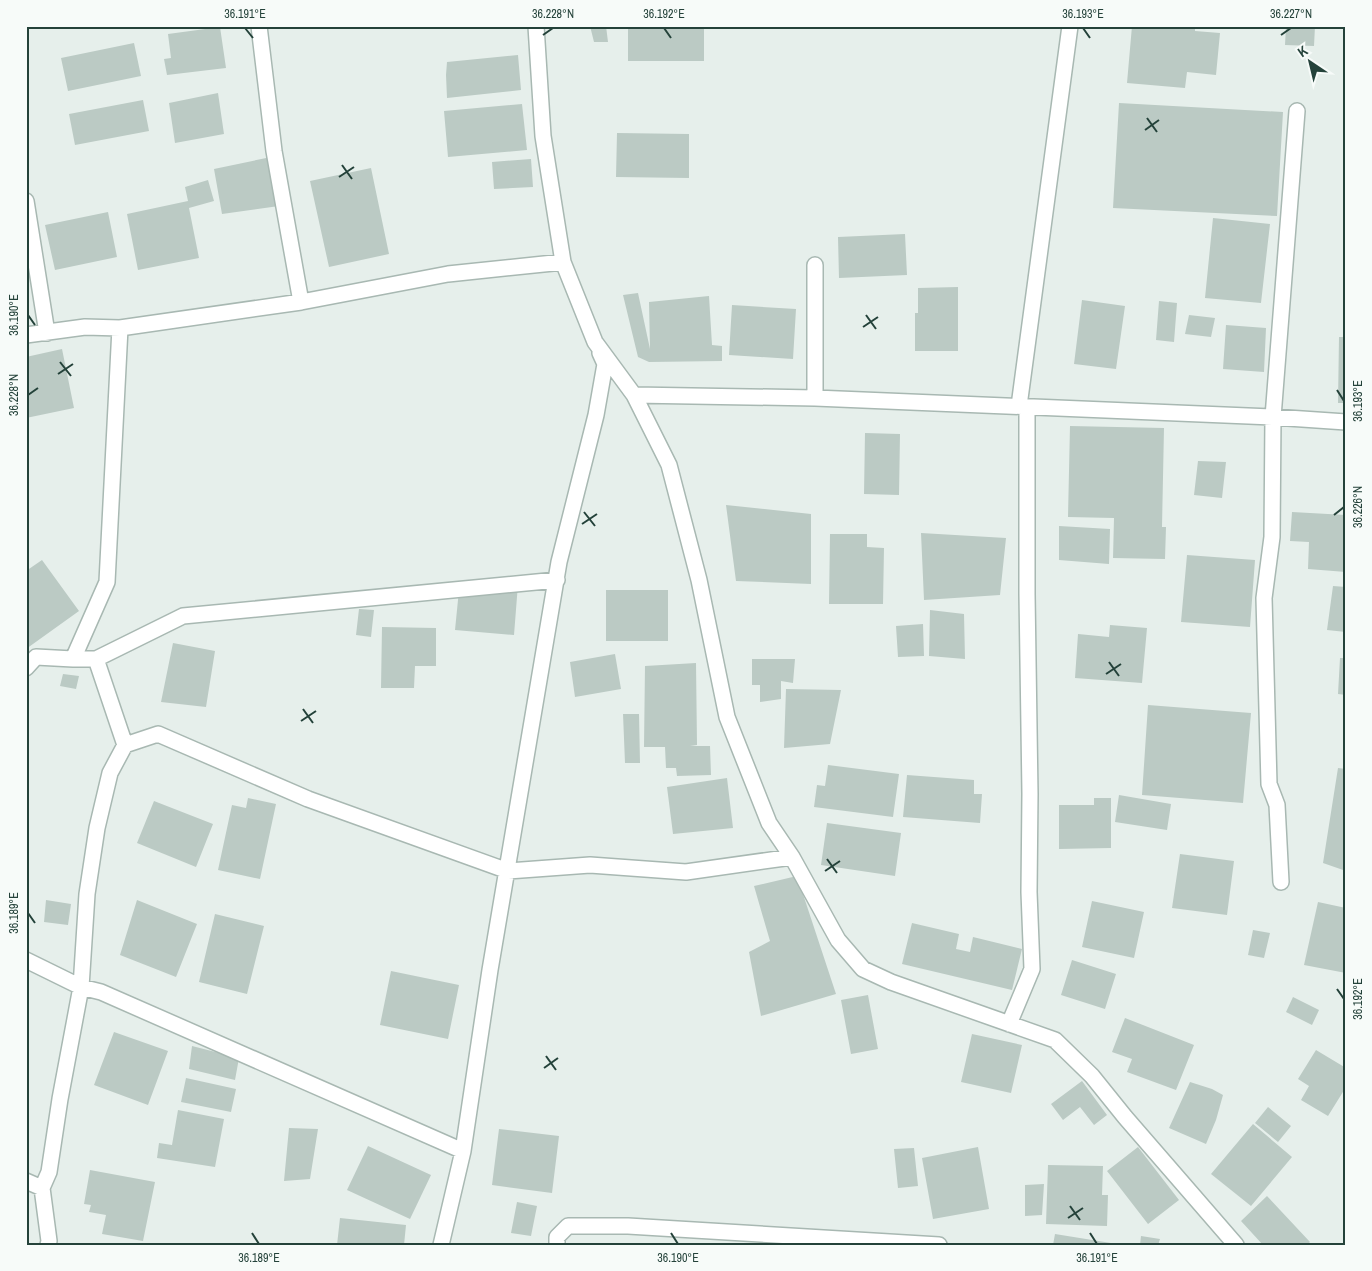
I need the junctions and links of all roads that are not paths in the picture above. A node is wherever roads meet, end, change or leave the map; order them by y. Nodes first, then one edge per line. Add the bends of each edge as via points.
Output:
1 (259, 26) edge
2 (536, 26) edge
3 (1070, 26) edge
4 (1297, 112) dead end
5 (26, 202) edge
6 (563, 262) junction
7 (815, 264) dead end
8 (301, 302) junction
9 (120, 328) junction
10 (47, 332) junction
11 (26, 336) edge
12 (595, 342) junction
13 (634, 395) junction
14 (815, 398) junction
15 (1023, 407) junction
16 (1273, 417) junction
17 (1346, 422) edge
18 (557, 580) junction
19 (73, 659) junction
20 (96, 659) junction
21 (26, 668) edge
22 (125, 745) junction
23 (792, 857) junction
24 (508, 871) junction
25 (1281, 882) dead end
26 (26, 960) edge
27 (81, 986) junction
28 (1009, 1024) junction
29 (463, 1151) junction
30 (26, 1181) edge
31 (42, 1188) junction
32 (52, 1244) edge
33 (441, 1245) edge
34 (557, 1245) edge
35 (939, 1245) edge
36 (1236, 1245) edge

1 - 8 street via 274,151
2 - 6 street via 543,136
3 - 15 street
4 - 16 street
5 - 10 street
6 - 8 street via 448,274
6 - 12 street
7 - 14 street
8 - 9 street
9 - 10 street via 85,327
9 - 19 street via 108,582
10 - 11 street
12 - 13 street
12 - 18 street via 606,364
13 - 14 street
13 - 23 street via 669,464 699,580 727,717 769,823
14 - 15 street
15 - 16 street
15 - 28 street via 1032,969
16 - 17 street
16 - 25 street via 1272,537 1264,598 1269,784 1277,806
18 - 20 street via 183,616
18 - 24 street
19 - 20 street
19 - 21 street via 36,656
20 - 22 street
22 - 24 street via 158,734 308,799
22 - 27 street via 110,773 97,828 87,894
23 - 24 street via 686,872 590,865
23 - 28 street via 838,940 863,969 890,982
24 - 29 street
26 - 27 street
27 - 29 street
27 - 31 street via 50,1172
28 - 36 street via 1055,1040 1092,1076
29 - 33 street
30 - 31 street
31 - 32 street
34 - 35 street via 557,1237 568,1226 638,1227

